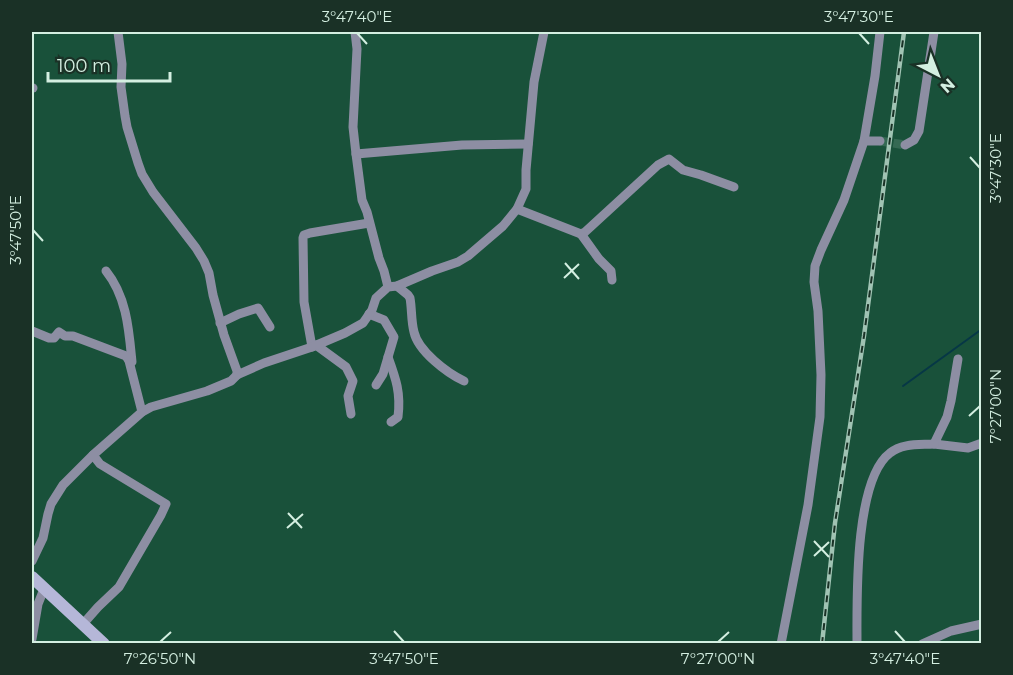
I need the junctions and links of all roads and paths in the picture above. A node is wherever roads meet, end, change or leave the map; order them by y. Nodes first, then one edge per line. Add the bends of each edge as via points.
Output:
1 (118, 32) edge
2 (355, 32) edge
3 (544, 32) edge
4 (880, 32) edge
5 (934, 32) edge
6 (864, 141) junction
7 (880, 141) tunnel mouth
8 (528, 144) junction
9 (905, 145) dead end
10 (356, 154) junction
11 (734, 187) dead end
12 (517, 209) junction
13 (369, 223) junction
14 (581, 234) junction
15 (106, 272) dead end
16 (612, 280) dead end
17 (392, 286) junction
18 (369, 314) junction
19 (220, 323) junction
20 (270, 327) dead end
21 (32, 331) edge
22 (314, 346) junction
23 (388, 357) junction
24 (958, 359) dead end
25 (237, 375) junction
26 (133, 379) junction
27 (464, 381) dead end
28 (376, 385) dead end
29 (142, 412) junction
30 (351, 414) dead end
31 (391, 422) dead end
32 (981, 443) edge
33 (934, 444) junction
34 (93, 455) junction
35 (32, 561) edge
36 (32, 577) edge
37 (44, 589) junction
38 (83, 624) junction
39 (981, 624) edge
40 (32, 639) edge
41 (104, 644) edge
42 (782, 644) edge
43 (856, 644) edge
44 (922, 644) edge

1 - 19 street via 125,116 138,163 153,192 204,261
2 - 10 street
3 - 8 street
4 - 6 street
5 - 9 street via 919,131 915,140
6 - 7 street
6 - 42 street via 815,266 820,417
8 - 10 street
8 - 12 street via 526,189
10 - 13 street
11 - 14 street via 678,168 666,159
12 - 14 street
12 - 17 street via 468,256
13 - 17 street via 378,258
13 - 22 street via 304,235 304,302
14 - 16 street via 611,271
15 - 26 street via 115,282 128,324
17 - 18 street via 376,298
17 - 27 street via 410,298 414,335 421,345 439,366
18 - 22 street via 345,333
18 - 23 street via 384,320 394,337
19 - 20 street via 258,308
19 - 25 street
21 - 26 street via 49,338 60,332 126,356
22 - 25 street
22 - 30 street via 346,367 352,381 348,396
23 - 28 street
23 - 31 street via 400,402 398,417
24 - 33 street via 948,417
25 - 29 street via 207,391
26 - 29 street
29 - 34 street
32 - 33 street via 968,448
33 - 43 street via 897,448 874,474 861,532
34 - 35 street via 56,495
34 - 38 street via 100,464 166,504 119,587
36 - 37 street
37 - 38 street
37 - 40 street
38 - 41 street
39 - 44 street via 951,631

